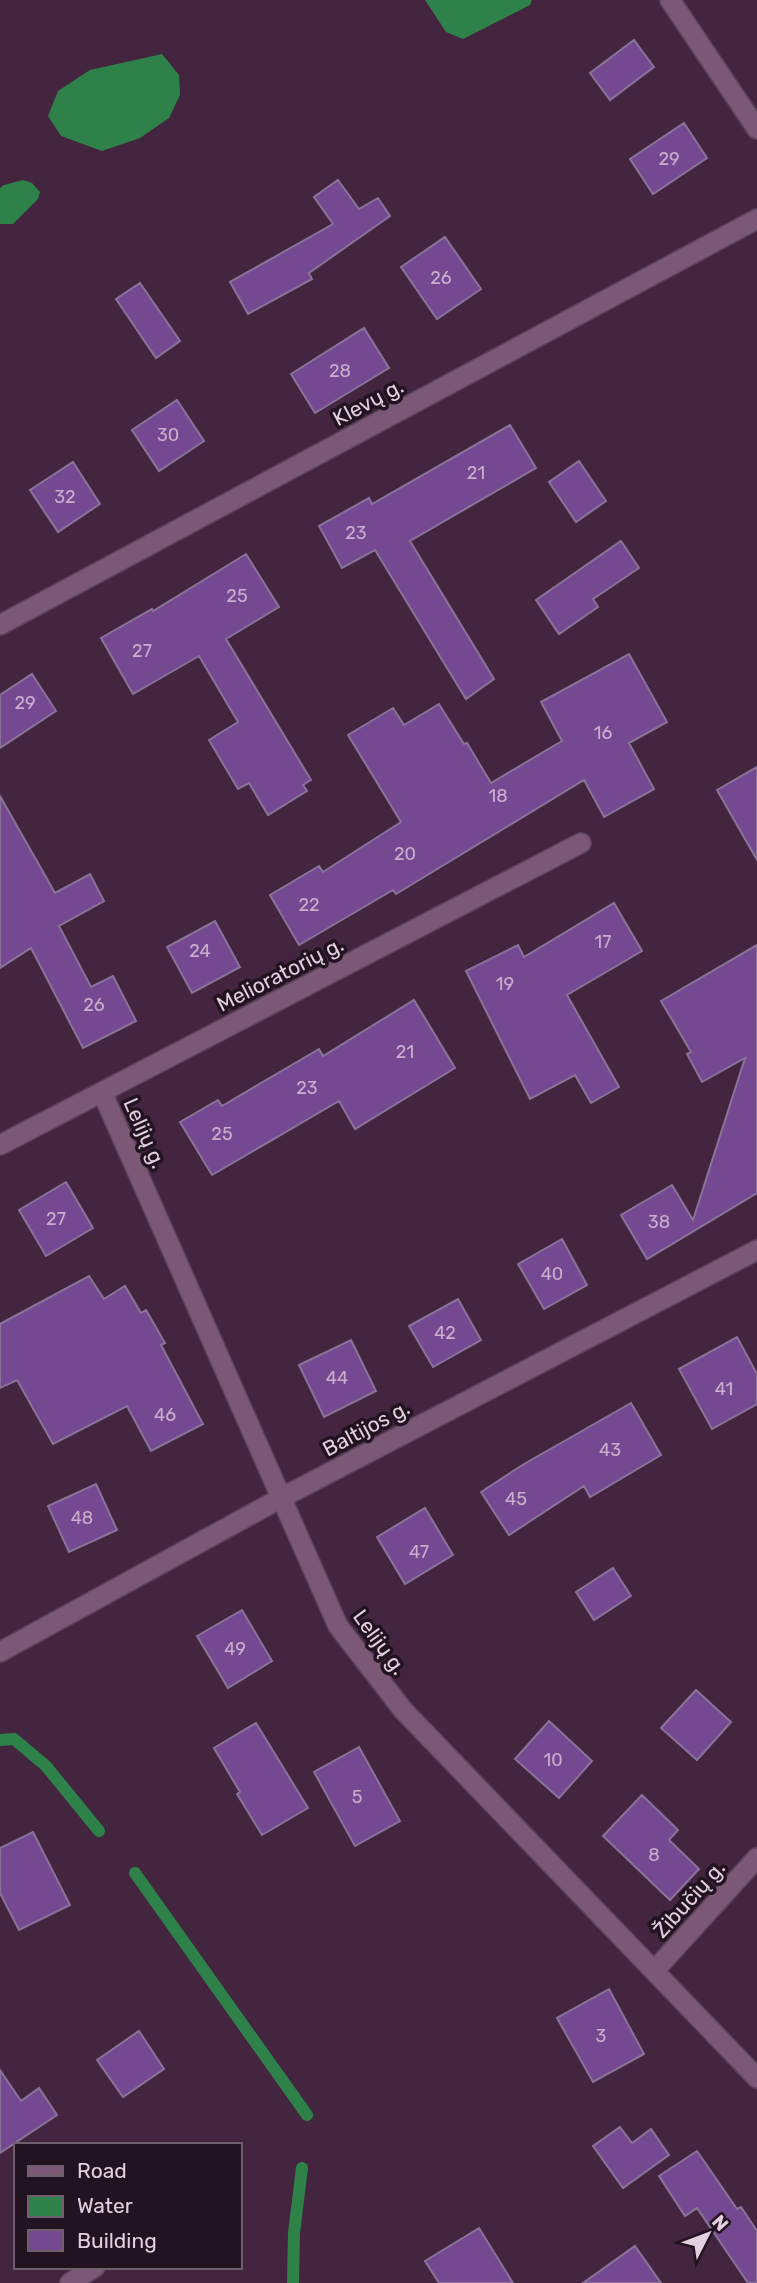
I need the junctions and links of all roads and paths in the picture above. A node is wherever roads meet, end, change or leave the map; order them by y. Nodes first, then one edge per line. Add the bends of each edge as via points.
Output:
1 (670, 0) edge
2 (757, 129) edge
3 (757, 219) edge
4 (0, 625) edge
5 (581, 843) dead end
6 (102, 1092) junction
7 (0, 1145) edge
8 (757, 1250) edge
9 (281, 1498) junction
10 (0, 1652) edge
11 (757, 1858) edge
12 (654, 1971) junction
13 (757, 2078) edge
14 (92, 2269) edge
15 (71, 2283) edge

1 - 2 street
3 - 4 street, Klevų g.
5 - 6 street, Melioratorių g.
6 - 7 street, Melioratorių g.
6 - 9 street, Lelijų g.
8 - 9 street, Baltijos g.
9 - 10 street, Baltijos g.
9 - 12 street, Lelijų g. via 338,1626 403,1710
11 - 12 street, Žibučių g.
12 - 13 street, Lelijų g.
14 - 15 street

